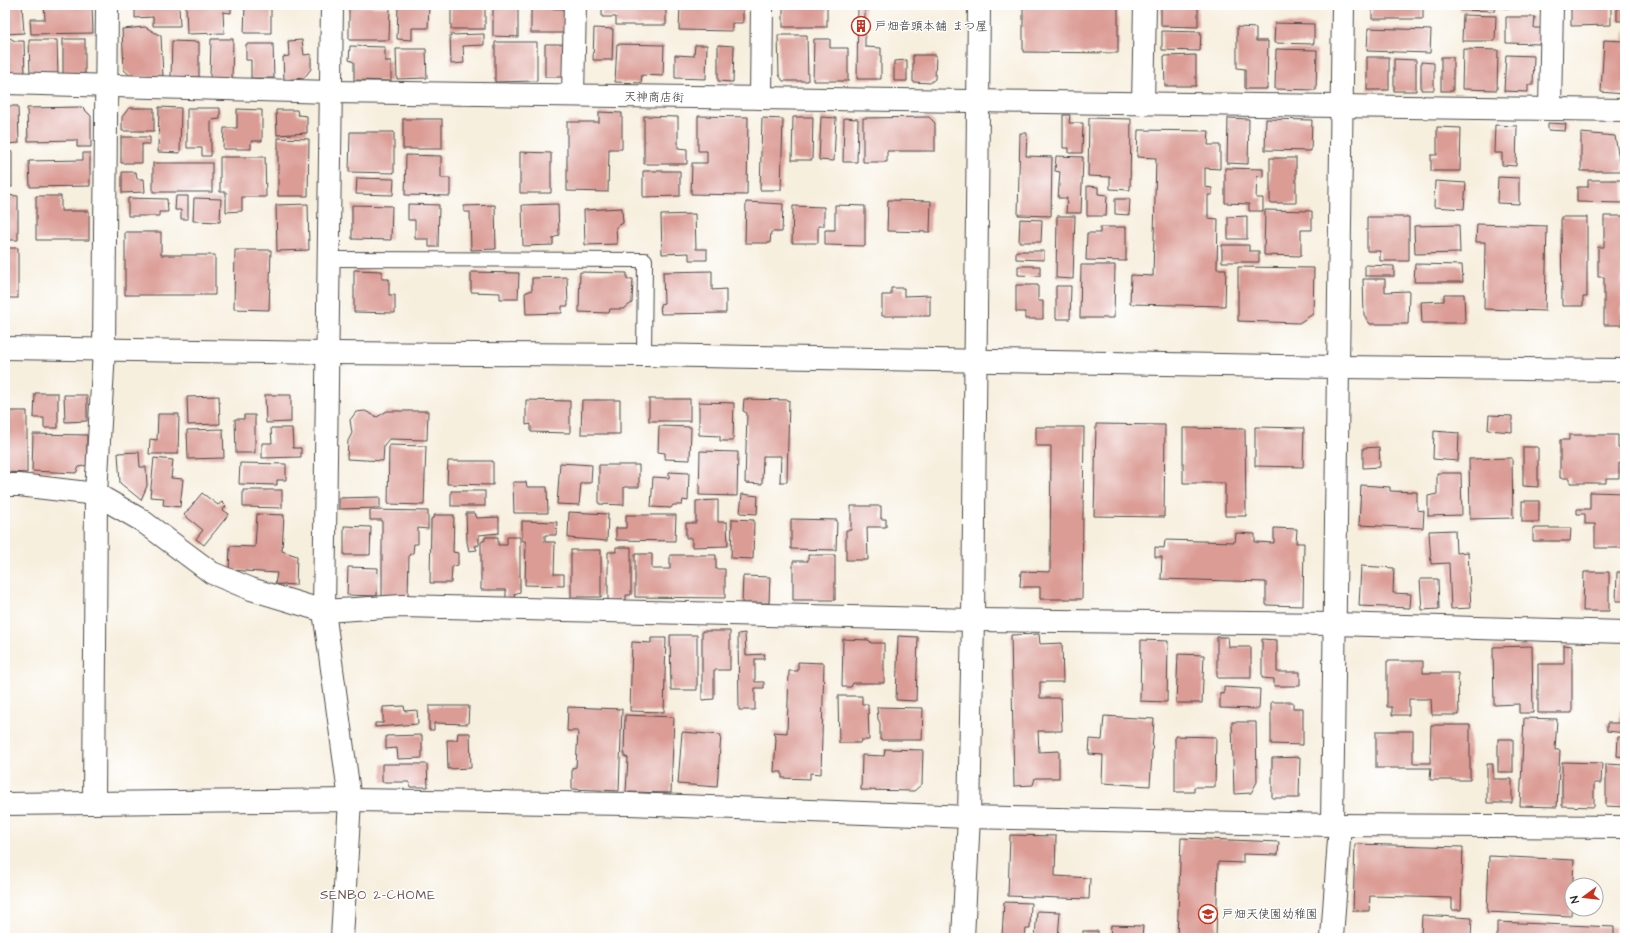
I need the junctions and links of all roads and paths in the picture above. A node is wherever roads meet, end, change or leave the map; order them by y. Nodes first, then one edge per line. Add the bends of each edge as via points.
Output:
1 (108, 5) edge
2 (332, 5) edge
3 (574, 5) edge
4 (762, 5) edge
5 (979, 5) edge
6 (1145, 5) edge
7 (1343, 5) edge
8 (1552, 5) edge
9 (5, 83) edge
10 (107, 86) junction
11 (331, 92) junction
12 (573, 95) junction
13 (761, 98) junction
14 (978, 101) junction
15 (1143, 104) junction
16 (1341, 106) junction
17 (1550, 109) junction
18 (1625, 110) edge
19 (328, 259) junction
20 (5, 348) edge
21 (104, 350) junction
22 (327, 353) junction
23 (644, 355) junction
24 (975, 360) junction
25 (1338, 367) junction
26 (1625, 370) edge
27 (5, 486) edge
28 (96, 494) junction
29 (324, 611) junction
30 (973, 620) junction
31 (1334, 624) junction
32 (1625, 632) edge
33 (350, 800) junction
34 (94, 803) junction
35 (5, 804) edge
36 (969, 816) junction
37 (1336, 825) junction
38 (1625, 827) edge
39 (342, 938) edge
40 (963, 938) edge
41 (1332, 938) edge

1 - 10 street
2 - 11 street
3 - 12 street
4 - 13 street
5 - 14 street
6 - 15 street
7 - 16 street
8 - 17 street
9 - 10 street, 天神商店街
10 - 11 street, 天神商店街
10 - 21 street
11 - 12 street, 天神商店街
11 - 19 street
12 - 13 street, 天神商店街
13 - 14 street, 天神商店街
14 - 15 street, 天神商店街
14 - 24 street
15 - 16 street, 天神商店街
16 - 17 street, 天神商店街
16 - 25 street
17 - 18 street, 天神商店街
19 - 22 street
19 - 23 lane via 644,260
20 - 21 street
21 - 22 street
21 - 28 street
22 - 23 street
22 - 29 street
23 - 24 street
24 - 25 street
24 - 30 street
25 - 26 street
25 - 31 street
27 - 28 street via 19,485
28 - 29 street via 140,520 212,573 251,590
28 - 34 street
29 - 30 street via 402,606
29 - 33 street
30 - 31 street
30 - 36 street
31 - 32 street
31 - 37 street
33 - 34 street
33 - 36 street via 629,804
33 - 39 street
34 - 35 street
36 - 37 street
36 - 40 street
37 - 38 street
37 - 41 street

